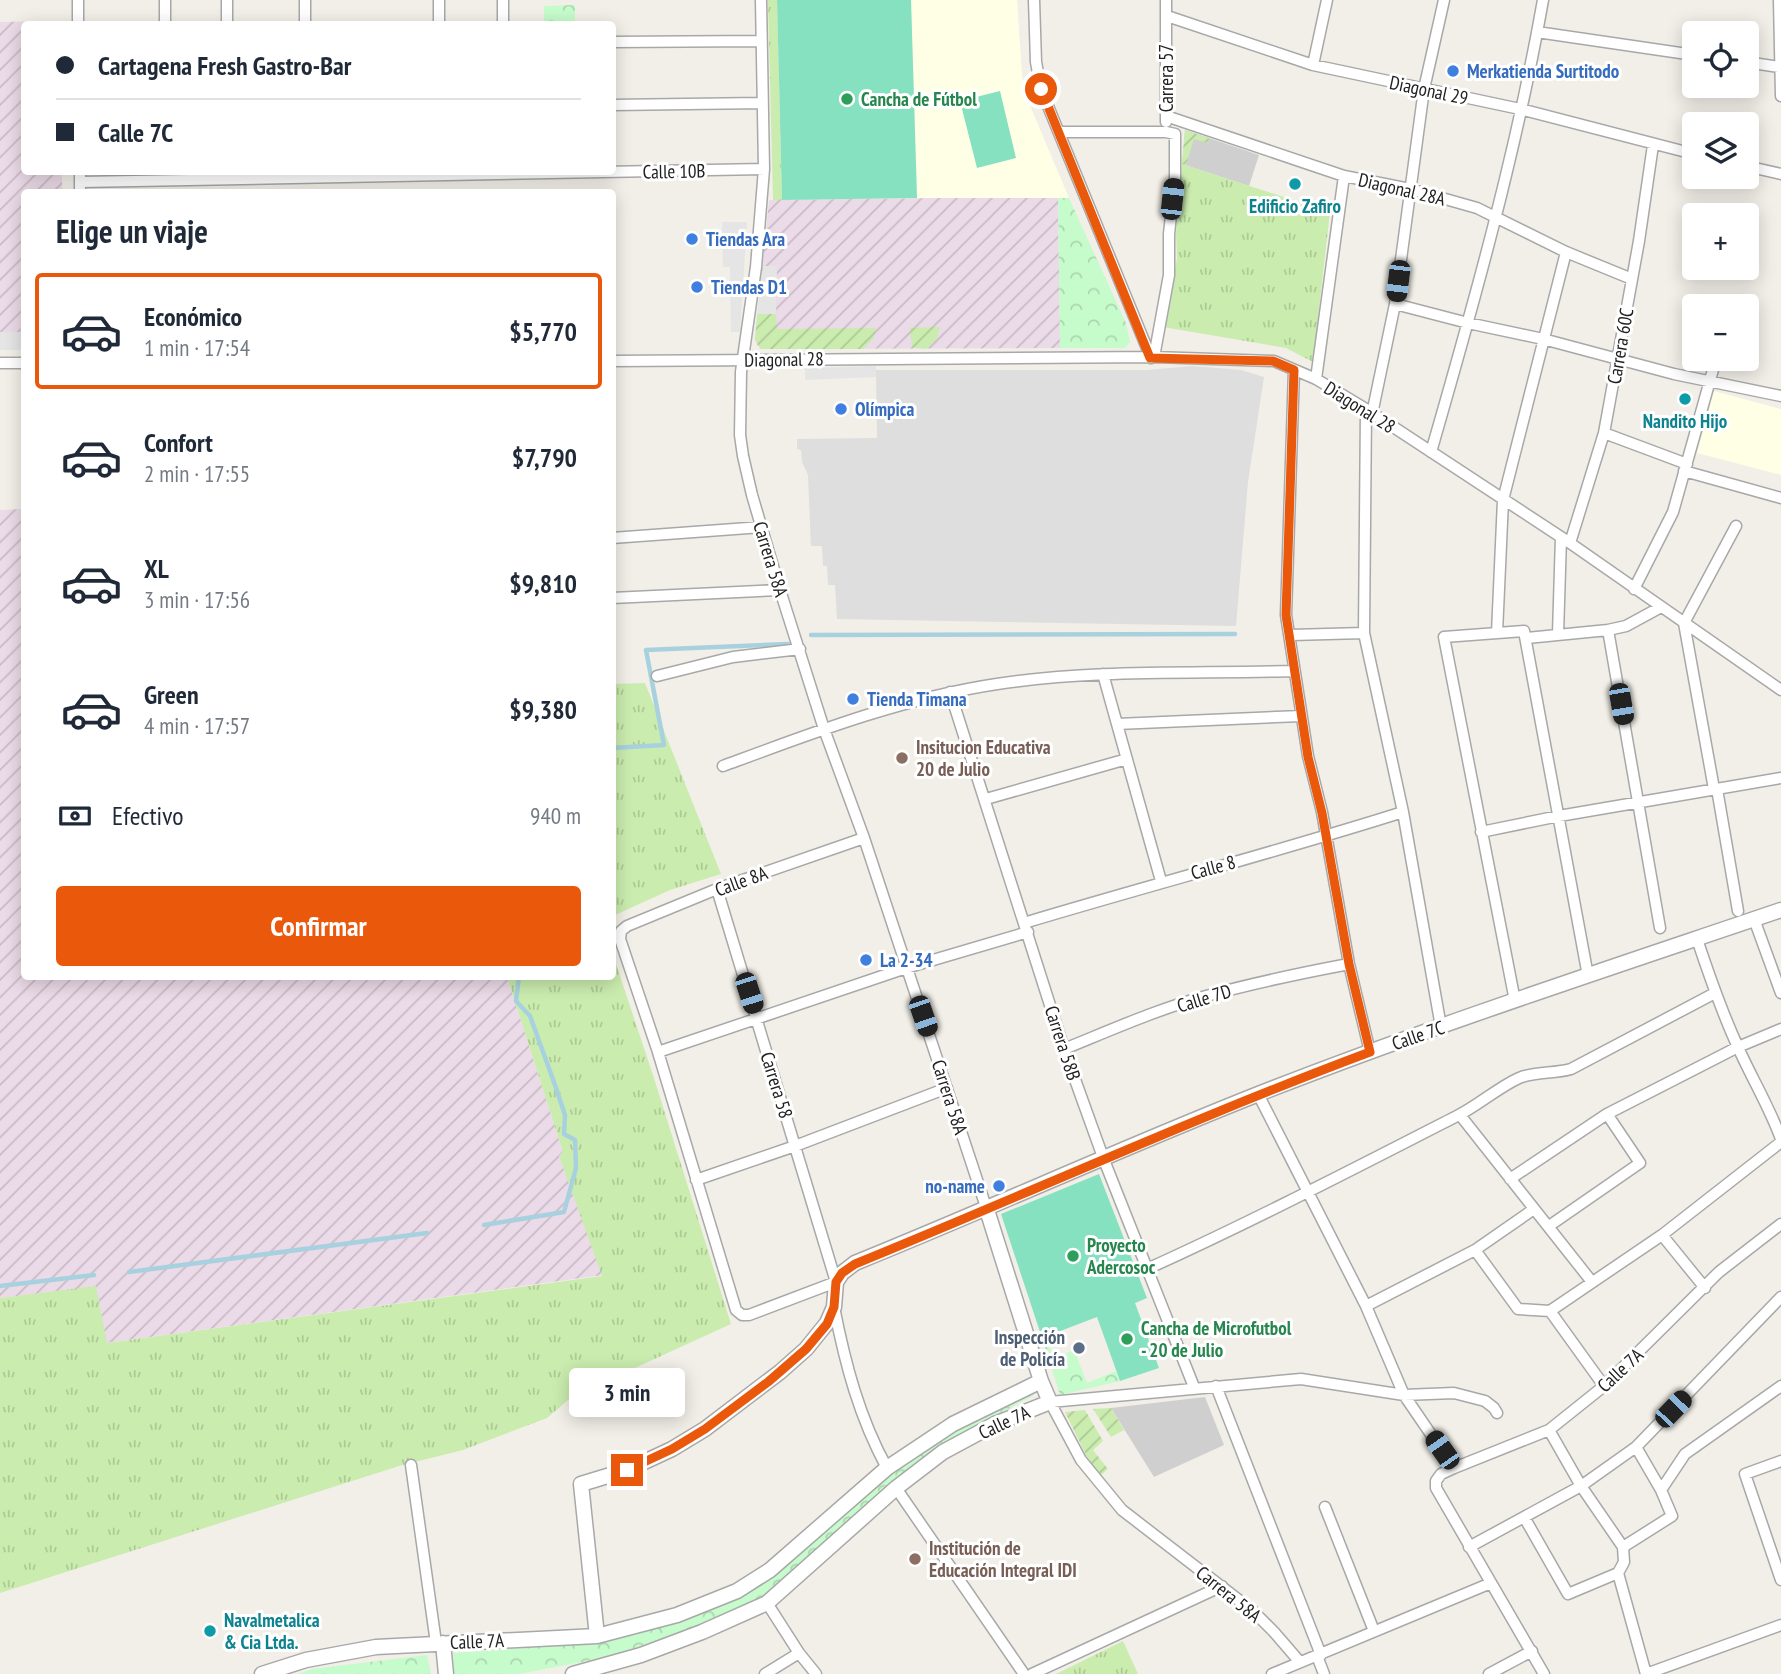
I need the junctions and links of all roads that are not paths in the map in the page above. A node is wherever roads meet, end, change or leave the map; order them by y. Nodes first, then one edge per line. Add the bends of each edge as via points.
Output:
1 (78, 0) edge
2 (165, 0) edge
3 (227, 0) edge
4 (305, 0) edge
5 (439, 0) edge
6 (503, 0) edge
7 (761, 0) edge
8 (1034, 0) edge
9 (1166, 0) edge
10 (1327, 0) edge
11 (1444, 0) edge
12 (1543, 0) edge
13 (1779, 0) edge
14 (1167, 16) junction
15 (78, 21) edge
16 (165, 21) edge
17 (227, 21) edge
18 (305, 21) edge
19 (439, 21) edge
20 (503, 21) edge
21 (1537, 32) junction
22 (761, 41) junction
23 (616, 42) edge
24 (1682, 53) edge
25 (1759, 64) edge
26 (1313, 65) junction
27 (1779, 66) junction
28 (1424, 89) junction
29 (1781, 96) edge
30 (762, 103) junction
31 (616, 105) edge
32 (1520, 109) junction
33 (1166, 116) junction
34 (1059, 132) junction
35 (1166, 132) junction
36 (1653, 145) junction
37 (1682, 151) edge
38 (764, 169) junction
39 (1759, 169) edge
40 (616, 171) edge
41 (1781, 174) edge
42 (304, 175) edge
43 (1344, 176) junction
44 (80, 182) edge
45 (1410, 189) junction
46 (1495, 216) junction
47 (1566, 252) junction
48 (1632, 279) junction
49 (1395, 304) junction
50 (1468, 323) junction
51 (1543, 339) junction
52 (1152, 358) junction
53 (1617, 359) junction
54 (616, 360) edge
55 (743, 360) junction
56 (0, 363) edge
57 (21, 363) edge
58 (1294, 370) junction
59 (1713, 371) edge
60 (1316, 379) junction
61 (1711, 382) junction
62 (1781, 396) edge
63 (1369, 411) junction
64 (1604, 433) junction
65 (1431, 452) junction
66 (1685, 467) junction
67 (1781, 498) edge
68 (1503, 500) junction
69 (1736, 526) dead end
70 (762, 527) junction
71 (616, 538) edge
72 (1565, 540) junction
73 (1634, 589) junction
74 (780, 590) junction
75 (616, 598) edge
76 (1661, 607) junction
77 (1684, 623) junction
78 (1608, 630) junction
79 (1364, 633) junction
80 (1497, 633) junction
81 (1558, 634) junction
82 (1291, 635) junction
83 (1527, 638) junction
84 (800, 649) junction
85 (1294, 671) junction
86 (1103, 674) junction
87 (657, 676) dead end
88 (1781, 690) edge
89 (950, 692) junction
90 (1301, 716) junction
91 (1117, 724) junction
92 (824, 729) junction
93 (1127, 759) junction
94 (723, 766) dead end
95 (1781, 778) edge
96 (1716, 789) junction
97 (986, 799) junction
98 (1638, 803) junction
99 (1403, 812) junction
100 (1559, 816) junction
101 (1480, 832) junction
102 (1326, 837) junction
103 (864, 838) junction
104 (1161, 881) junction
105 (717, 889) junction
106 (1781, 910) edge
107 (1738, 911) dead end
108 (1754, 919) junction
109 (1026, 927) junction
110 (1660, 928) dead end
111 (1696, 939) junction
112 (1349, 964) junction
113 (906, 968) junction
114 (1588, 976) junction
115 (1715, 993) junction
116 (1781, 993) edge
117 (1515, 1002) junction
118 (757, 1018) junction
119 (1441, 1027) junction
120 (1781, 1029) edge
121 (1738, 1047) junction
122 (1064, 1049) junction
123 (658, 1052) junction
124 (1370, 1052) junction
125 (947, 1088) junction
126 (1258, 1094) junction
127 (1776, 1111) edge
128 (1607, 1114) junction
129 (1460, 1115) junction
130 (1781, 1140) edge
131 (795, 1146) junction
132 (1104, 1160) junction
133 (1510, 1179) junction
134 (696, 1180) junction
135 (1307, 1191) junction
136 (1534, 1209) junction
137 (986, 1210) junction
138 (1781, 1224) edge
139 (1549, 1226) junction
140 (1662, 1235) junction
141 (1475, 1250) junction
142 (1147, 1269) junction
143 (836, 1282) junction
144 (1592, 1282) junction
145 (1705, 1288) junction
146 (1781, 1297) edge
147 (1366, 1306) junction
148 (834, 1307) junction
149 (1550, 1311) junction
150 (1041, 1381) junction
151 (1216, 1386) junction
152 (1604, 1386) junction
153 (1781, 1386) edge
154 (1194, 1387) junction
155 (1404, 1395) junction
156 (1050, 1402) junction
157 (1497, 1413) dead end
158 (1549, 1430) junction
159 (1636, 1447) junction
160 (1781, 1461) edge
161 (411, 1465) dead end
162 (887, 1468) junction
163 (1454, 1468) junction
164 (1581, 1486) junction
165 (896, 1488) junction
166 (1661, 1490) junction
167 (1325, 1507) dead end
168 (1524, 1517) junction
169 (1469, 1547) junction
170 (1623, 1547) junction
171 (1618, 1573) junction
172 (1781, 1580) edge
173 (1491, 1583) junction
174 (1222, 1586) junction
175 (767, 1603) junction
176 (1781, 1625) edge
177 (1374, 1630) junction
178 (597, 1636) junction
179 (439, 1643) junction
180 (1532, 1651) junction
181 (799, 1653) junction
182 (1319, 1655) junction
183 (1299, 1661) junction
184 (262, 1674) edge
185 (446, 1674) edge
186 (573, 1674) edge
187 (765, 1674) edge
188 (816, 1674) edge
189 (1024, 1674) edge
190 (1032, 1674) edge
191 (1272, 1674) edge
192 (1324, 1674) edge
193 (1489, 1674) edge
194 (1544, 1674) edge
195 (1646, 1674) edge

1 - 15 street
2 - 16 street
3 - 17 street
4 - 18 street
5 - 19 street
6 - 20 street
7 - 22 street
8 - 34 street via 1038,75
9 - 14 street, Carrera 57
10 - 26 street
11 - 28 street
12 - 21 street
13 - 27 street
14 - 26 street, Diagonal 29
14 - 33 street, Carrera 57
21 - 24 street
21 - 32 street
22 - 23 street
22 - 30 street
25 - 27 street
26 - 28 street, Diagonal 29
27 - 29 street
28 - 32 street, Diagonal 29
28 - 45 street
30 - 31 street
30 - 38 street
32 - 36 street, Diagonal 29
32 - 46 street
33 - 35 street, Carrera 57
33 - 43 street, Diagonal 28A
34 - 35 street
34 - 52 street
35 - 52 street, Carrera 57 via 1177,138 1169,275
36 - 37 street, Diagonal 29
36 - 48 street, Carrera 60C
38 - 40 street, Calle 10B
38 - 55 street
39 - 41 street
42 - 44 street, Calle 10B
43 - 45 street, Diagonal 28A
43 - 60 street
45 - 46 street, Diagonal 28A
45 - 49 street
46 - 47 street, Diagonal 28A
46 - 50 street
47 - 48 street, Diagonal 28A
47 - 51 street
48 - 53 street, Carrera 60C
49 - 50 street
49 - 63 street
50 - 51 street
50 - 65 street
51 - 53 street
51 - 68 street
52 - 55 street, Diagonal 28
52 - 58 street, Diagonal 28 via 1273,361
53 - 61 street
53 - 64 street, Carrera 60C
54 - 55 street, Diagonal 28
55 - 70 street, Carrera 58A via 740,435
56 - 57 street
58 - 60 street, Diagonal 28
58 - 82 street via 1286,615
59 - 61 street
60 - 63 street, Diagonal 28
61 - 62 street
61 - 66 street
63 - 65 street, Diagonal 28
63 - 79 street
64 - 66 street
64 - 72 street, Carrera 60C
65 - 68 street, Diagonal 28
66 - 67 street
66 - 73 street via 1673,512
68 - 72 street, Diagonal 28
68 - 80 street
69 - 77 street
70 - 71 street
70 - 74 street, Carrera 58A
72 - 73 street, Diagonal 28
72 - 81 street, Carrera 60C
73 - 76 street, Diagonal 28
74 - 75 street
74 - 84 street, Carrera 58A
76 - 77 street, Diagonal 28
76 - 78 street
77 - 88 street, Diagonal 28
77 - 96 street
78 - 81 street
78 - 98 street
79 - 82 street
79 - 99 street
80 - 83 street via 1524,631
80 - 101 street via 1444,637
81 - 83 street
82 - 85 street
83 - 100 street
84 - 87 street via 733,657
84 - 92 street, Carrera 58A
85 - 86 street
85 - 90 street
86 - 89 street
86 - 91 street
89 - 92 street
89 - 97 street, Carrera 58B
90 - 91 street
90 - 102 street
91 - 93 street
92 - 94 street
92 - 103 street, Carrera 58A
93 - 97 street
93 - 104 street
95 - 96 street
96 - 98 street
96 - 107 street
97 - 109 street, Carrera 58B
98 - 100 street
98 - 110 street
99 - 102 street, Calle 8
99 - 119 street
100 - 101 street
100 - 114 street
101 - 117 street
102 - 104 street, Calle 8
102 - 112 street
103 - 105 street, Calle 8A
103 - 113 street, Carrera 58A
104 - 109 street, Calle 8
105 - 118 street, Carrera 58
105 - 123 street, Calle 8A via 621,931
106 - 108 street, Calle 7C
108 - 111 street, Calle 7C
108 - 116 street
109 - 113 street, Calle 8
109 - 122 street, Carrera 58B
111 - 114 street, Calle 7C
111 - 115 street
112 - 122 street, Calle 7D via 1204,996
112 - 124 street
113 - 118 street, Calle 8
113 - 125 street, Carrera 58A
114 - 117 street, Calle 7C
115 - 121 street
115 - 129 street via 1572,1069 1518,1078
117 - 119 street, Calle 7C
118 - 123 street, Calle 8
118 - 131 street, Carrera 58
119 - 124 street, Calle 7C
120 - 121 street
121 - 127 street
121 - 128 street
122 - 132 street, Carrera 58B
123 - 134 street
124 - 126 street, Calle 7C
125 - 131 street
125 - 137 street, Carrera 58A
126 - 132 street, Calle 7C
126 - 135 street
127 - 130 street
128 - 133 street
128 - 139 street via 1640,1163
129 - 133 street
129 - 135 street
130 - 140 street
131 - 134 street
131 - 143 street, Carrera 58
132 - 137 street, Calle 7C
132 - 142 street, Carrera 58B
133 - 136 street
134 - 143 street, Calle 7C via 741,1315
135 - 142 street
135 - 147 street
136 - 139 street
136 - 141 street
137 - 143 street, Calle 7C via 855,1264
137 - 150 street, Carrera 58A
138 - 145 street, Calle 7A
139 - 144 street
140 - 144 street
140 - 145 street
141 - 147 street
141 - 149 street via 1518,1309
142 - 154 street, Carrera 58B
143 - 148 street
144 - 149 street
145 - 152 street, Calle 7A
146 - 159 street
147 - 155 street
148 - 162 street via 860,1409
148 - 178 street via 827,1324 806,1349 705,1429 649,1460 581,1484
149 - 152 street
150 - 156 street, Carrera 58A
150 - 162 street, Calle 7A via 953,1424
151 - 154 street, Calle 7A
151 - 155 street, Calle 7A via 1301,1379
151 - 182 street
152 - 158 street, Calle 7A
153 - 166 street via 1685,1454
154 - 156 street, Calle 7A
155 - 157 street, Calle 7A via 1454,1393 1485,1401
155 - 163 street
156 - 165 street, Calle 7A via 943,1452
156 - 174 street, Carrera 58A via 1081,1460 1122,1510
158 - 163 street, Calle 7A
158 - 164 street
159 - 164 street
159 - 166 street
160 - 172 street via 1745,1474
161 - 179 street
162 - 178 street, Calle 7A via 770,1570 737,1591 677,1615
163 - 169 street, Calle 7A via 1441,1474 1436,1489
164 - 168 street
164 - 170 street
165 - 175 street, Calle 7A
165 - 189 street
166 - 170 street via 1672,1516
167 - 177 street
168 - 169 street
168 - 171 street via 1568,1594
169 - 173 street
170 - 171 street via 1625,1562
171 - 195 street
173 - 177 street
173 - 180 street
174 - 183 street, Carrera 58A
174 - 190 street
175 - 181 street
175 - 186 street, Calle 7A via 641,1655
176 - 195 street
177 - 182 street
178 - 179 street, Calle 7A
179 - 184 street, Calle 7A via 376,1647
179 - 185 street
180 - 193 street
180 - 194 street
181 - 187 street
181 - 188 street
182 - 183 street
182 - 192 street
183 - 191 street

